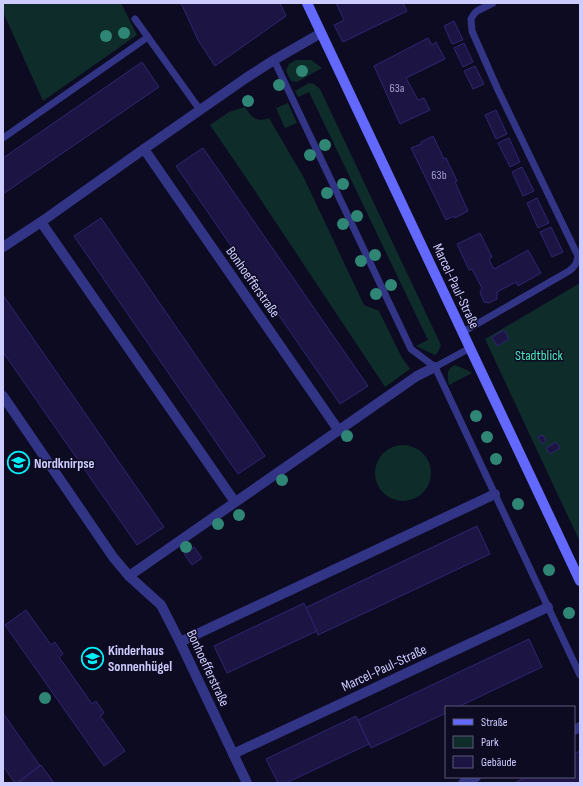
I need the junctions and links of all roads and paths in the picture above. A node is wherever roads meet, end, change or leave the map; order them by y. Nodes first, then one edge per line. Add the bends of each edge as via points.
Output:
1 (307, 3) edge
2 (493, 3) edge
3 (135, 19) dead end
4 (321, 33) junction
5 (148, 37) junction
6 (274, 60) junction
7 (200, 110) junction
8 (3, 138) edge
9 (144, 149) junction
10 (42, 222) junction
11 (3, 247) edge
12 (463, 332) junction
13 (470, 348) junction
14 (435, 367) junction
15 (3, 396) edge
16 (339, 431) junction
17 (495, 494) junction
18 (235, 502) junction
19 (129, 576) junction
20 (580, 581) edge
21 (548, 607) junction
22 (180, 642) junction
23 (580, 675) edge
24 (233, 754) junction
25 (474, 778) edge
26 (247, 783) edge
27 (463, 783) edge

1 - 4 street, Marcel-Paul-Straße
2 - 12 lane via 471,18 472,31 578,256 578,261 569,271
3 - 5 lane
4 - 6 street
4 - 12 street, Marcel-Paul-Straße
5 - 7 lane
5 - 8 lane
6 - 7 street
6 - 14 lane via 411,349
7 - 9 street
9 - 10 street
9 - 16 street, Bonhoefferstraße
10 - 11 street
10 - 18 street
12 - 13 street, Marcel-Paul-Straße
13 - 14 lane
13 - 20 street, Marcel-Paul-Straße
14 - 16 street via 417,376
14 - 17 lane
15 - 19 street, Bonhoefferstraße via 113,557
16 - 18 street
17 - 21 lane
17 - 22 street
18 - 19 street
19 - 22 street, Bonhoefferstraße via 161,605
21 - 23 lane
21 - 24 street, Marcel-Paul-Straße
22 - 24 street, Bonhoefferstraße
24 - 26 street, Bonhoefferstraße
25 - 27 street

